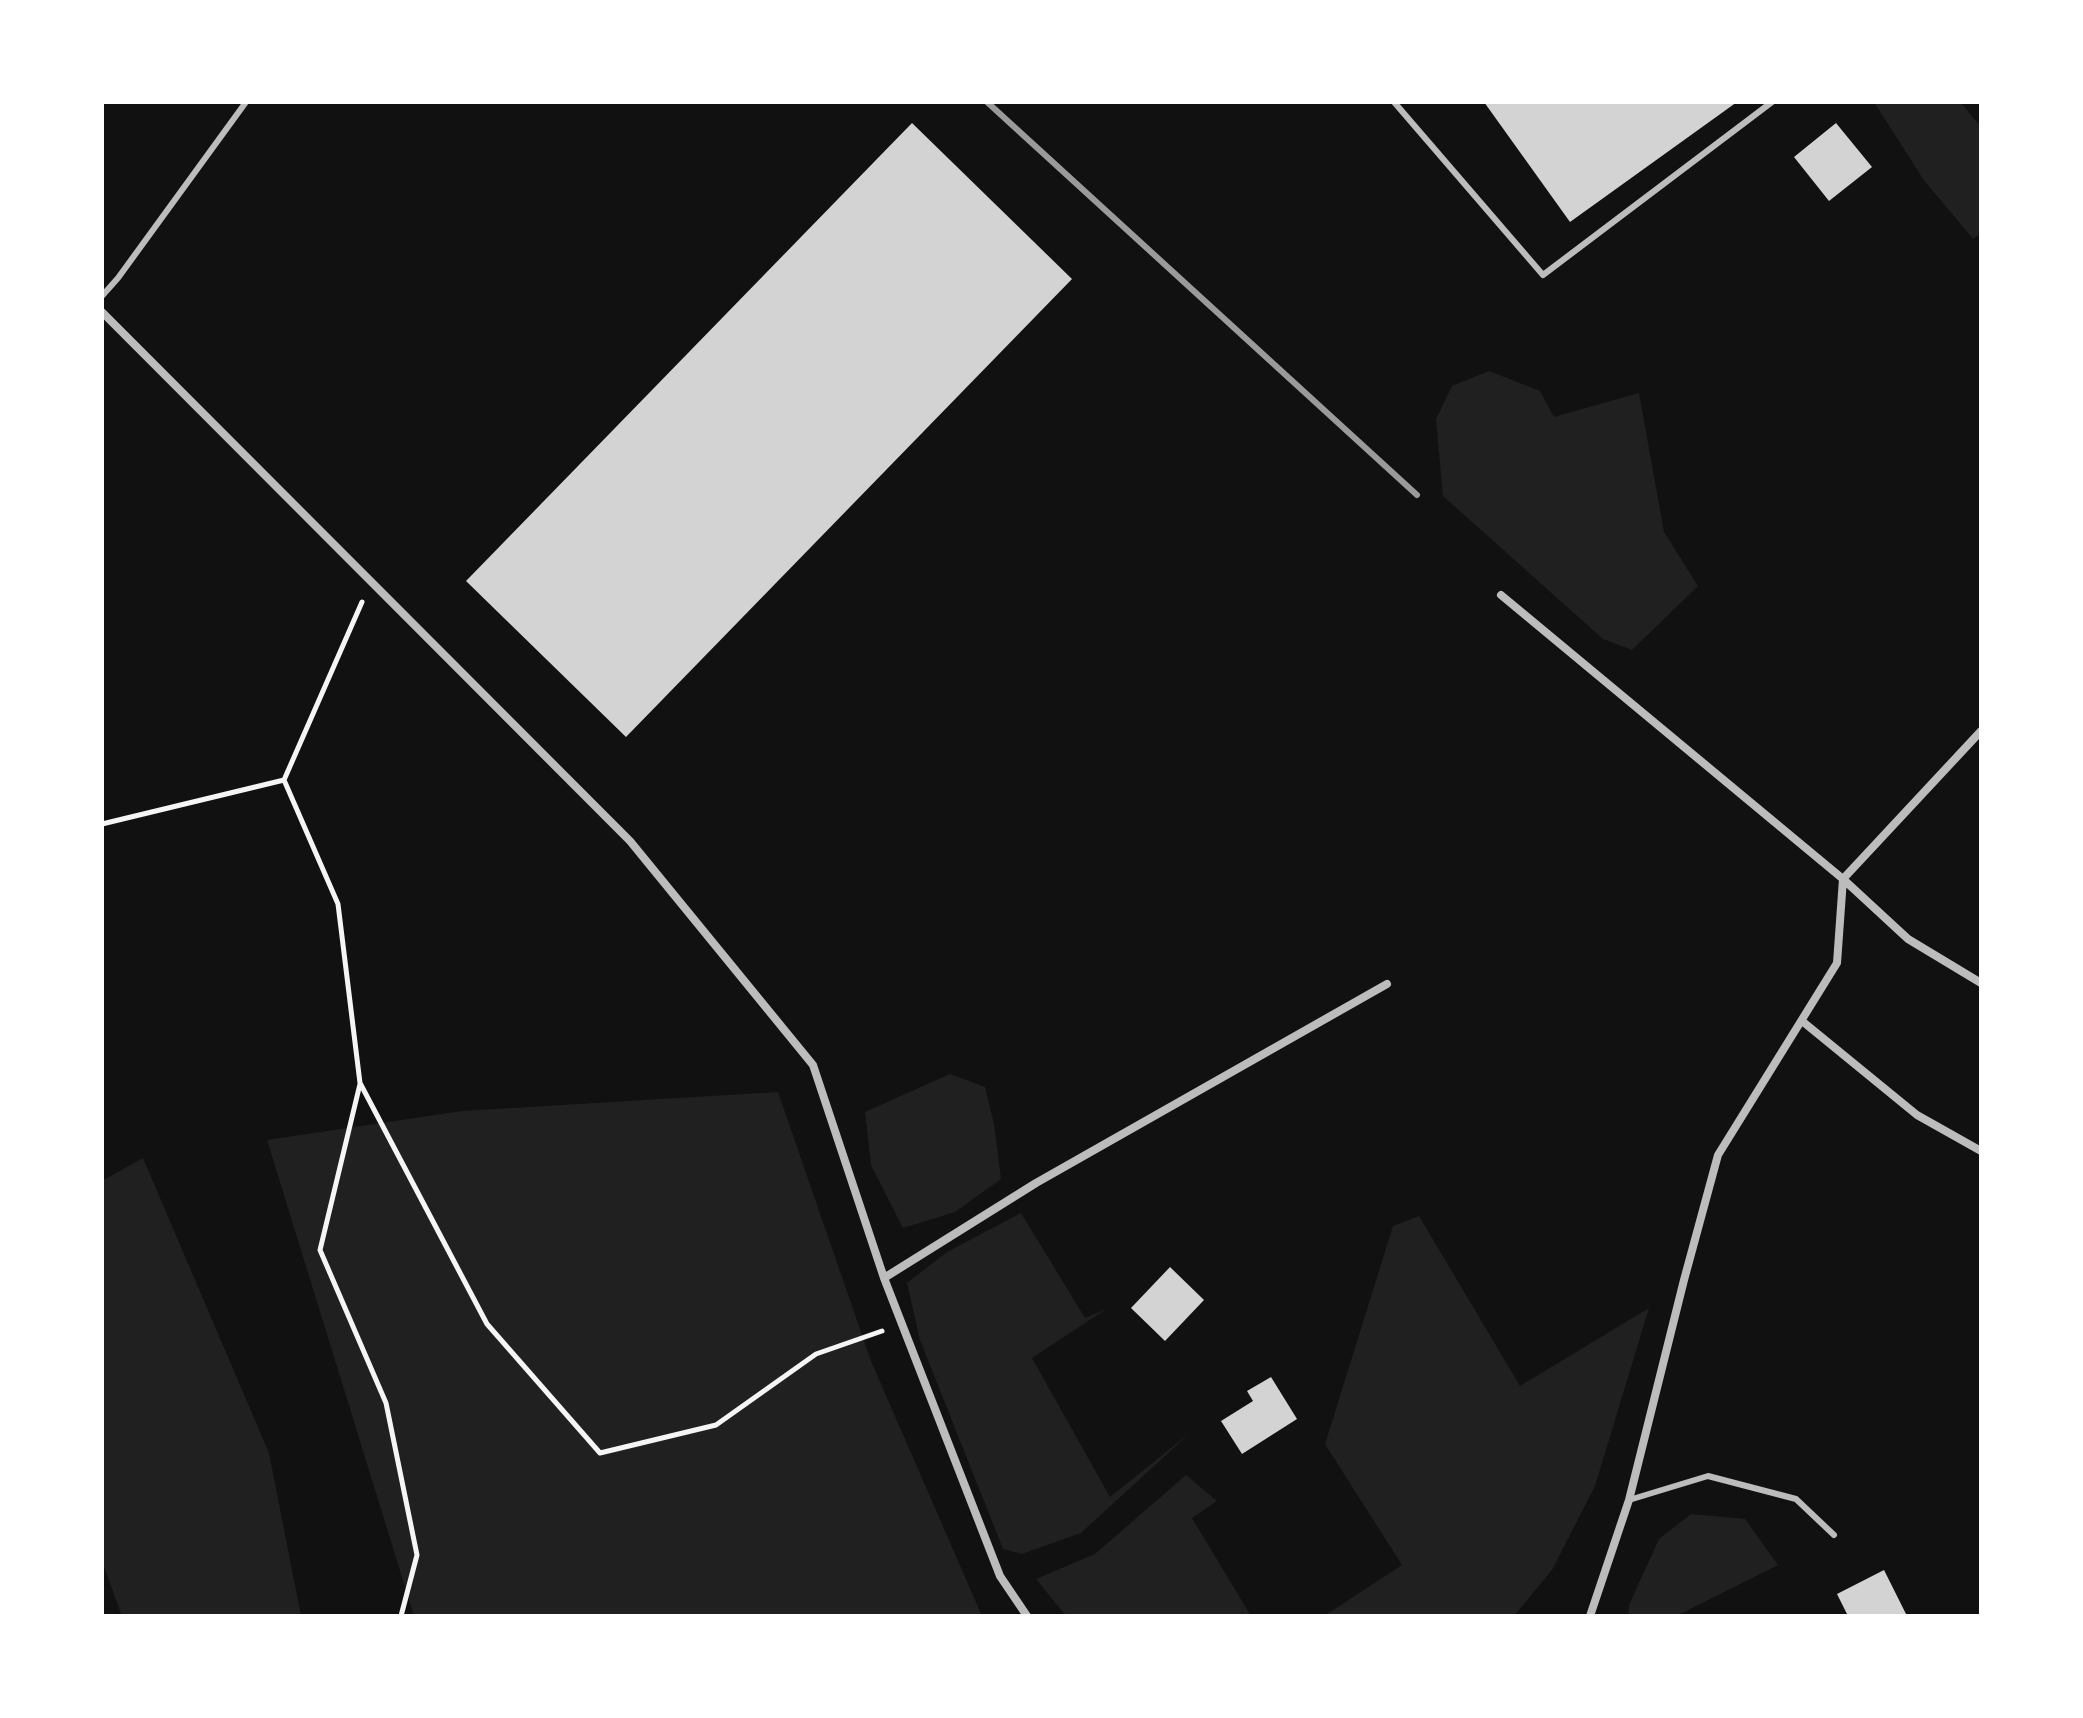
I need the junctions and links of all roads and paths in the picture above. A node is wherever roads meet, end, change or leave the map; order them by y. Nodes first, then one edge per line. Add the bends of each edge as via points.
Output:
1 (246, 102) edge
2 (1394, 102) edge
3 (1772, 102) edge
4 (102, 296) edge
5 (102, 312) edge
6 (371, 583) junction
7 (1501, 595) dead end
8 (1981, 731) edge
9 (284, 780) junction
10 (102, 824) edge
11 (1843, 879) junction
12 (1981, 983) edge
13 (1387, 984) dead end
14 (1802, 1021) junction
15 (360, 1083) junction
16 (1981, 1151) edge
17 (884, 1278) junction
18 (902, 1324) junction
19 (1629, 1500) junction
20 (1834, 1535) dead end
21 (401, 1616) edge
22 (1027, 1616) edge
23 (1590, 1616) edge

1 - 4 lane
2 - 3 lane via 1543,275
5 - 6 street
6 - 9 path
6 - 17 street via 630,841 813,1065
7 - 11 street
8 - 11 street
9 - 10 path
9 - 15 path via 338,904
11 - 12 street via 1908,939
11 - 14 street via 1837,963
13 - 17 street via 1036,1183
14 - 16 street via 1917,1115
14 - 19 street via 1718,1155
15 - 18 path via 487,1324 600,1453 716,1425 816,1354
15 - 21 path via 320,1250 386,1403 417,1555
17 - 18 street
18 - 22 street via 1000,1576
19 - 20 lane via 1708,1476 1796,1499
19 - 23 street

